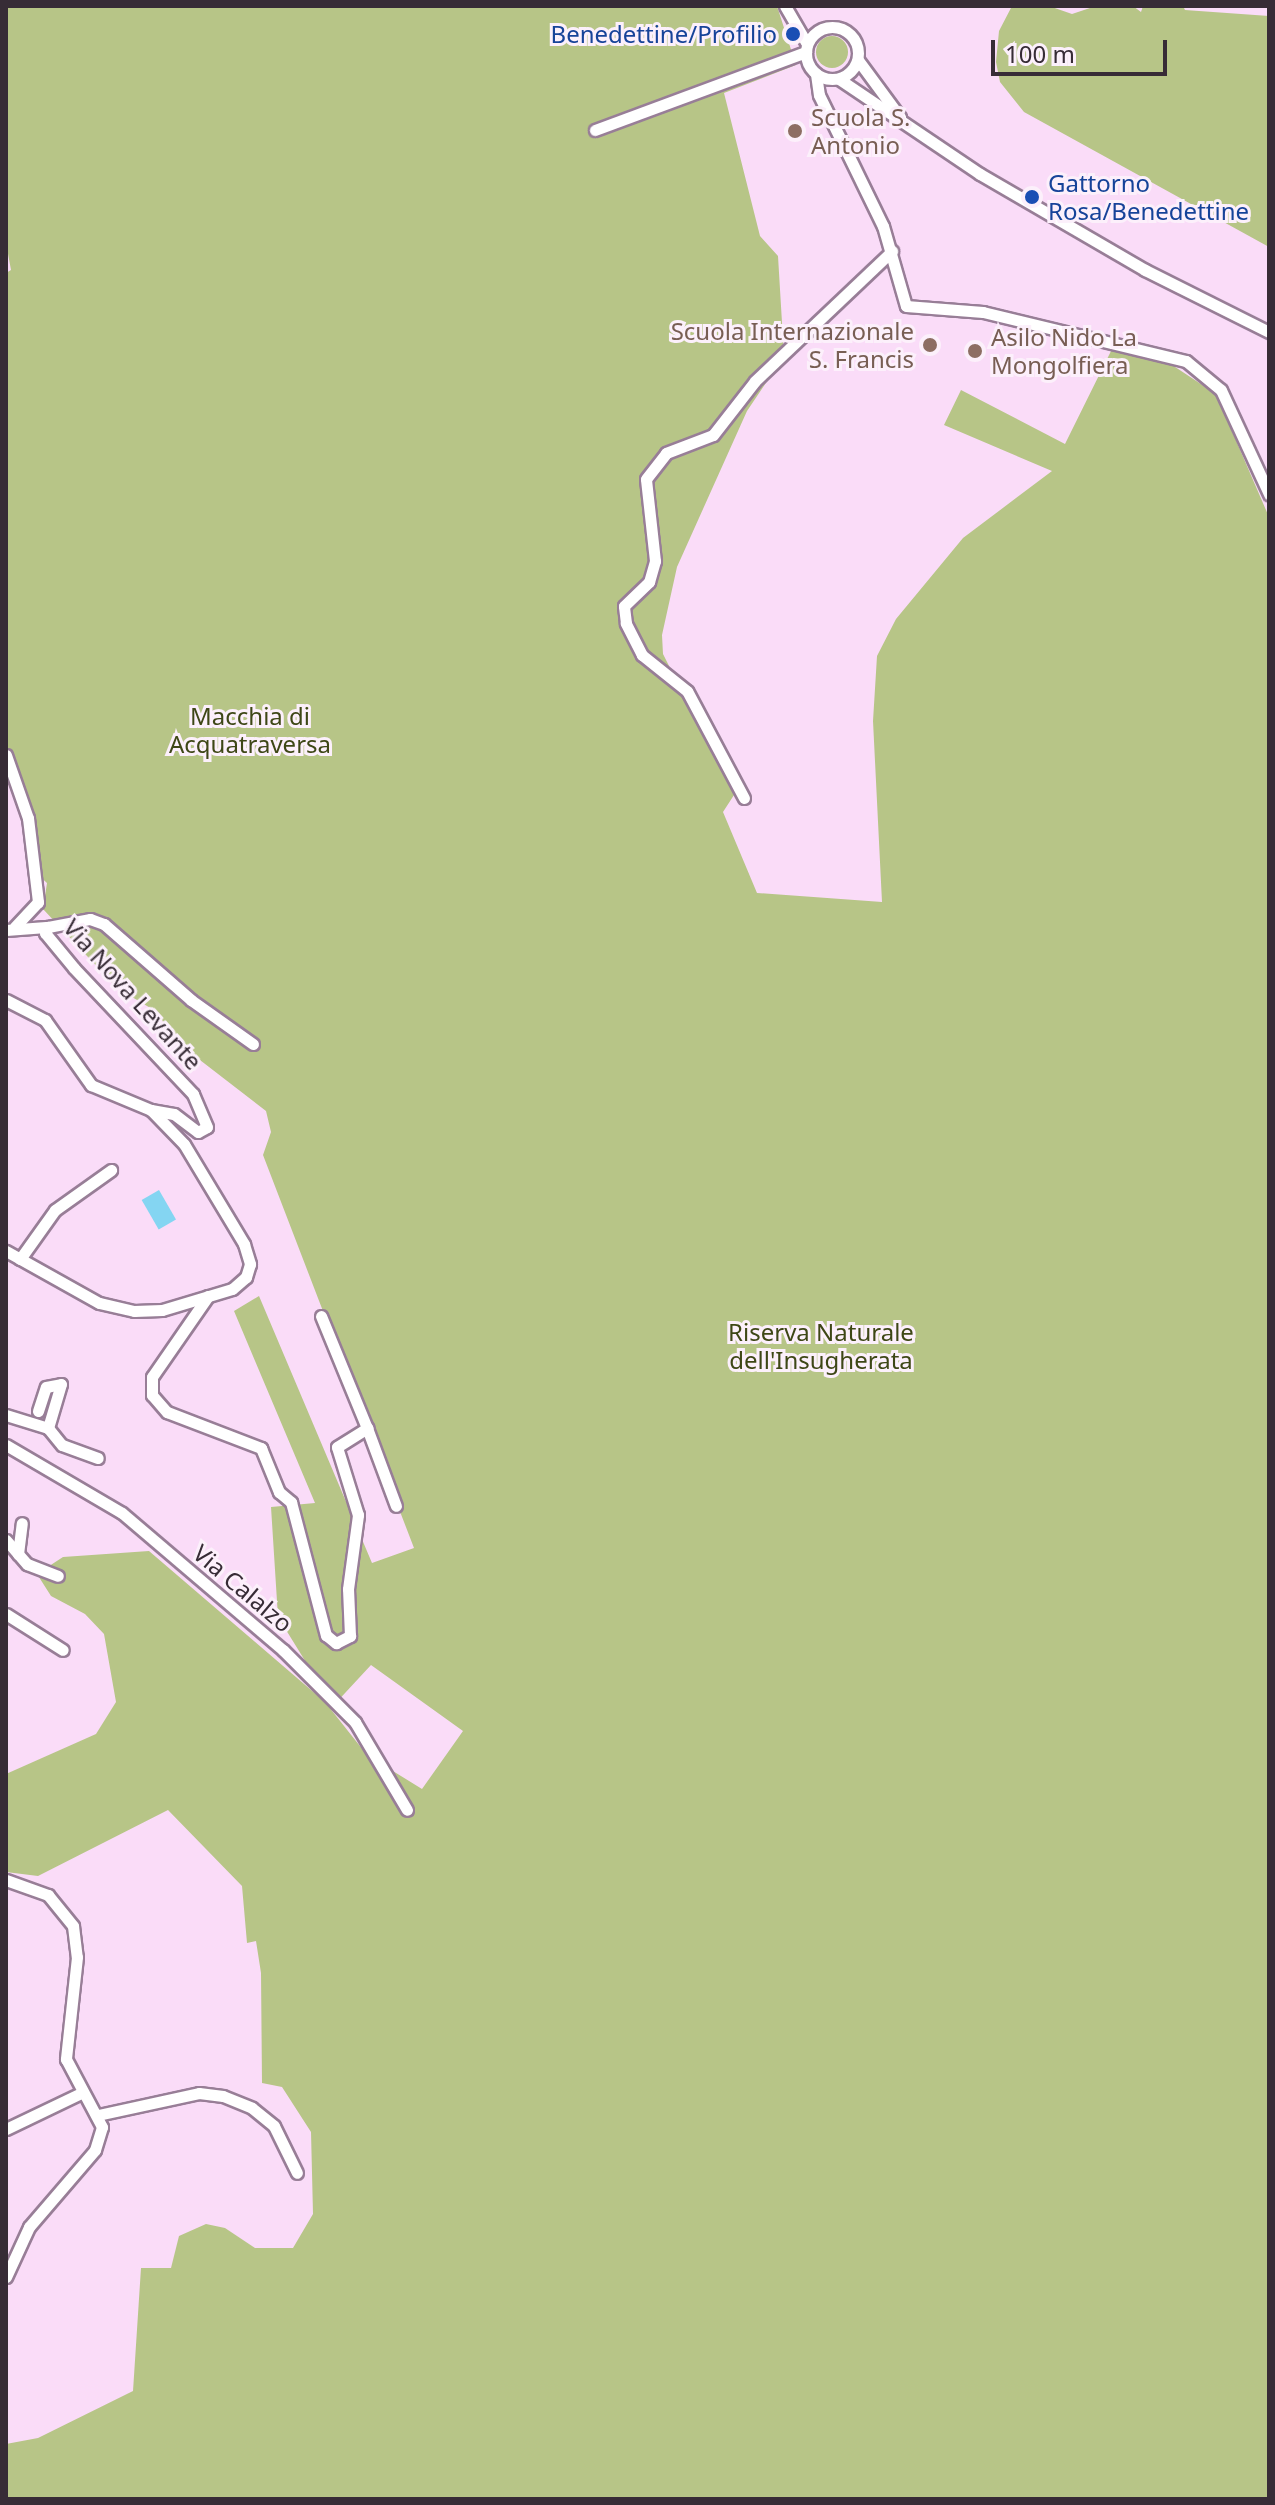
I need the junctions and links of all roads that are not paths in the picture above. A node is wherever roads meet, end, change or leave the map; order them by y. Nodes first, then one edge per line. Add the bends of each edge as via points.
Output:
1 (785, 6) edge
2 (806, 48) junction
3 (858, 60) junction
4 (816, 74) junction
5 (839, 79) junction
6 (911, 129) junction
7 (595, 130) dead end
8 (892, 251) junction
9 (1269, 332) edge
10 (1269, 494) edge
11 (6, 755) edge
12 (744, 798) dead end
13 (46, 927) junction
14 (10, 929) edge
15 (6, 1000) edge
16 (253, 1044) dead end
17 (151, 1110) junction
18 (111, 1170) dead end
19 (6, 1251) edge
20 (20, 1259) junction
21 (208, 1296) junction
22 (321, 1316) dead end
23 (38, 1411) dead end
24 (6, 1415) edge
25 (48, 1428) junction
26 (367, 1428) junction
27 (6, 1445) edge
28 (98, 1458) dead end
29 (396, 1506) dead end
30 (22, 1523) dead end
31 (6, 1540) edge
32 (18, 1554) junction
33 (58, 1576) dead end
34 (6, 1614) edge
35 (63, 1650) dead end
36 (407, 1810) dead end
37 (6, 1880) edge
38 (81, 2093) junction
39 (98, 2115) junction
40 (6, 2129) edge
41 (297, 2173) dead end
42 (6, 2277) edge

1 - 2 street
2 - 3 street via 819,30 840,28 857,43
2 - 4 street
2 - 7 street
3 - 5 street
3 - 6 street
4 - 5 street
4 - 8 street via 819,95
5 - 6 street
6 - 9 street via 1092,240
8 - 10 street via 901,295 910,308 1000,315 1192,365 1221,390
8 - 12 street via 755,381 713,435 666,453 646,479 654,568 647,585 624,606 626,623 642,655 687,691
11 - 14 street via 28,818 38,902
13 - 14 street
13 - 16 street, Via Nova Levante via 90,919 104,924 191,1000
13 - 17 street, Via Nova Levante via 45,933 74,968 193,1094 207,1127 198,1132 174,1114
15 - 17 street via 45,1020 91,1085
17 - 21 street via 184,1144 247,1250 246,1277 232,1289
18 - 20 street via 55,1210
19 - 20 street
20 - 21 street via 99,1303 125,1310 162,1310
21 - 26 street via 152,1377 152,1395 167,1412 261,1448 279,1492 291,1502 326,1635 336,1643 350,1636 348,1589 358,1515 337,1447
22 - 26 street
23 - 25 street via 46,1387 61,1384
24 - 25 street
25 - 28 street via 62,1445
26 - 29 street
27 - 36 street, Via Calalzo via 122,1513 283,1650 355,1722
30 - 32 street
31 - 32 street
32 - 33 street via 33,1568
34 - 35 street
37 - 38 street via 48,1895 73,1926 77,1957 65,2050
38 - 39 street
38 - 40 street
39 - 41 street via 199,2093 223,2096 252,2108 274,2126
39 - 42 street via 98,2145 32,2223

